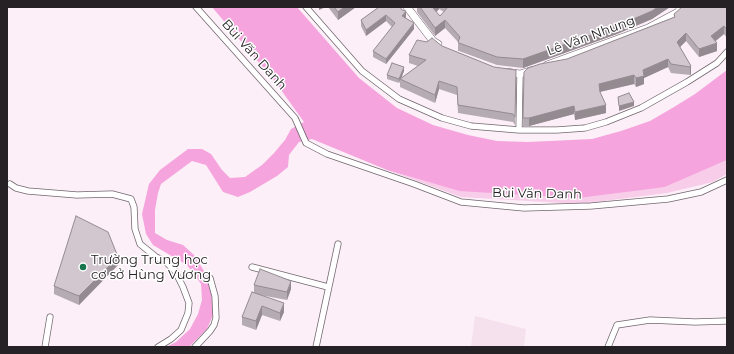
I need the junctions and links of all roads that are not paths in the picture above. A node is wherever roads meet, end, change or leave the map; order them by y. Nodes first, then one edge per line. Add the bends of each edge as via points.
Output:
1 (196, 7) edge
2 (306, 7) edge
3 (407, 7) edge
4 (682, 7) edge
5 (445, 48) edge
6 (727, 52) edge
7 (496, 70) edge
8 (520, 74) junction
9 (519, 130) junction
10 (727, 180) edge
11 (8, 184) edge
12 (338, 244) dead end
13 (252, 267) dead end
14 (210, 278) dead end
15 (328, 287) junction
16 (50, 317) dead end
17 (727, 321) edge
18 (45, 347) edge
19 (158, 347) edge
20 (195, 347) edge
21 (316, 347) edge
22 (608, 347) edge

1 - 10 street, Bùi Văn Danh via 295,118 306,143 327,154 462,202 524,208 590,206 668,199 701,192
2 - 9 street via 362,71 399,99 442,118 471,126
3 - 5 street via 433,41
4 - 8 street, Lê Văn Nhung via 678,12 648,28
6 - 9 street via 687,82 641,108 606,122 585,128
7 - 8 street, Lê Văn Nhung
8 - 9 street
11 - 19 street via 28,191 77,195 112,194 130,199 134,207 135,229 140,244 175,271 189,303 181,330
12 - 15 street
13 - 15 street
14 - 20 street via 215,296 216,318 214,325
15 - 21 street
16 - 18 street
17 - 22 street via 650,320 616,325

